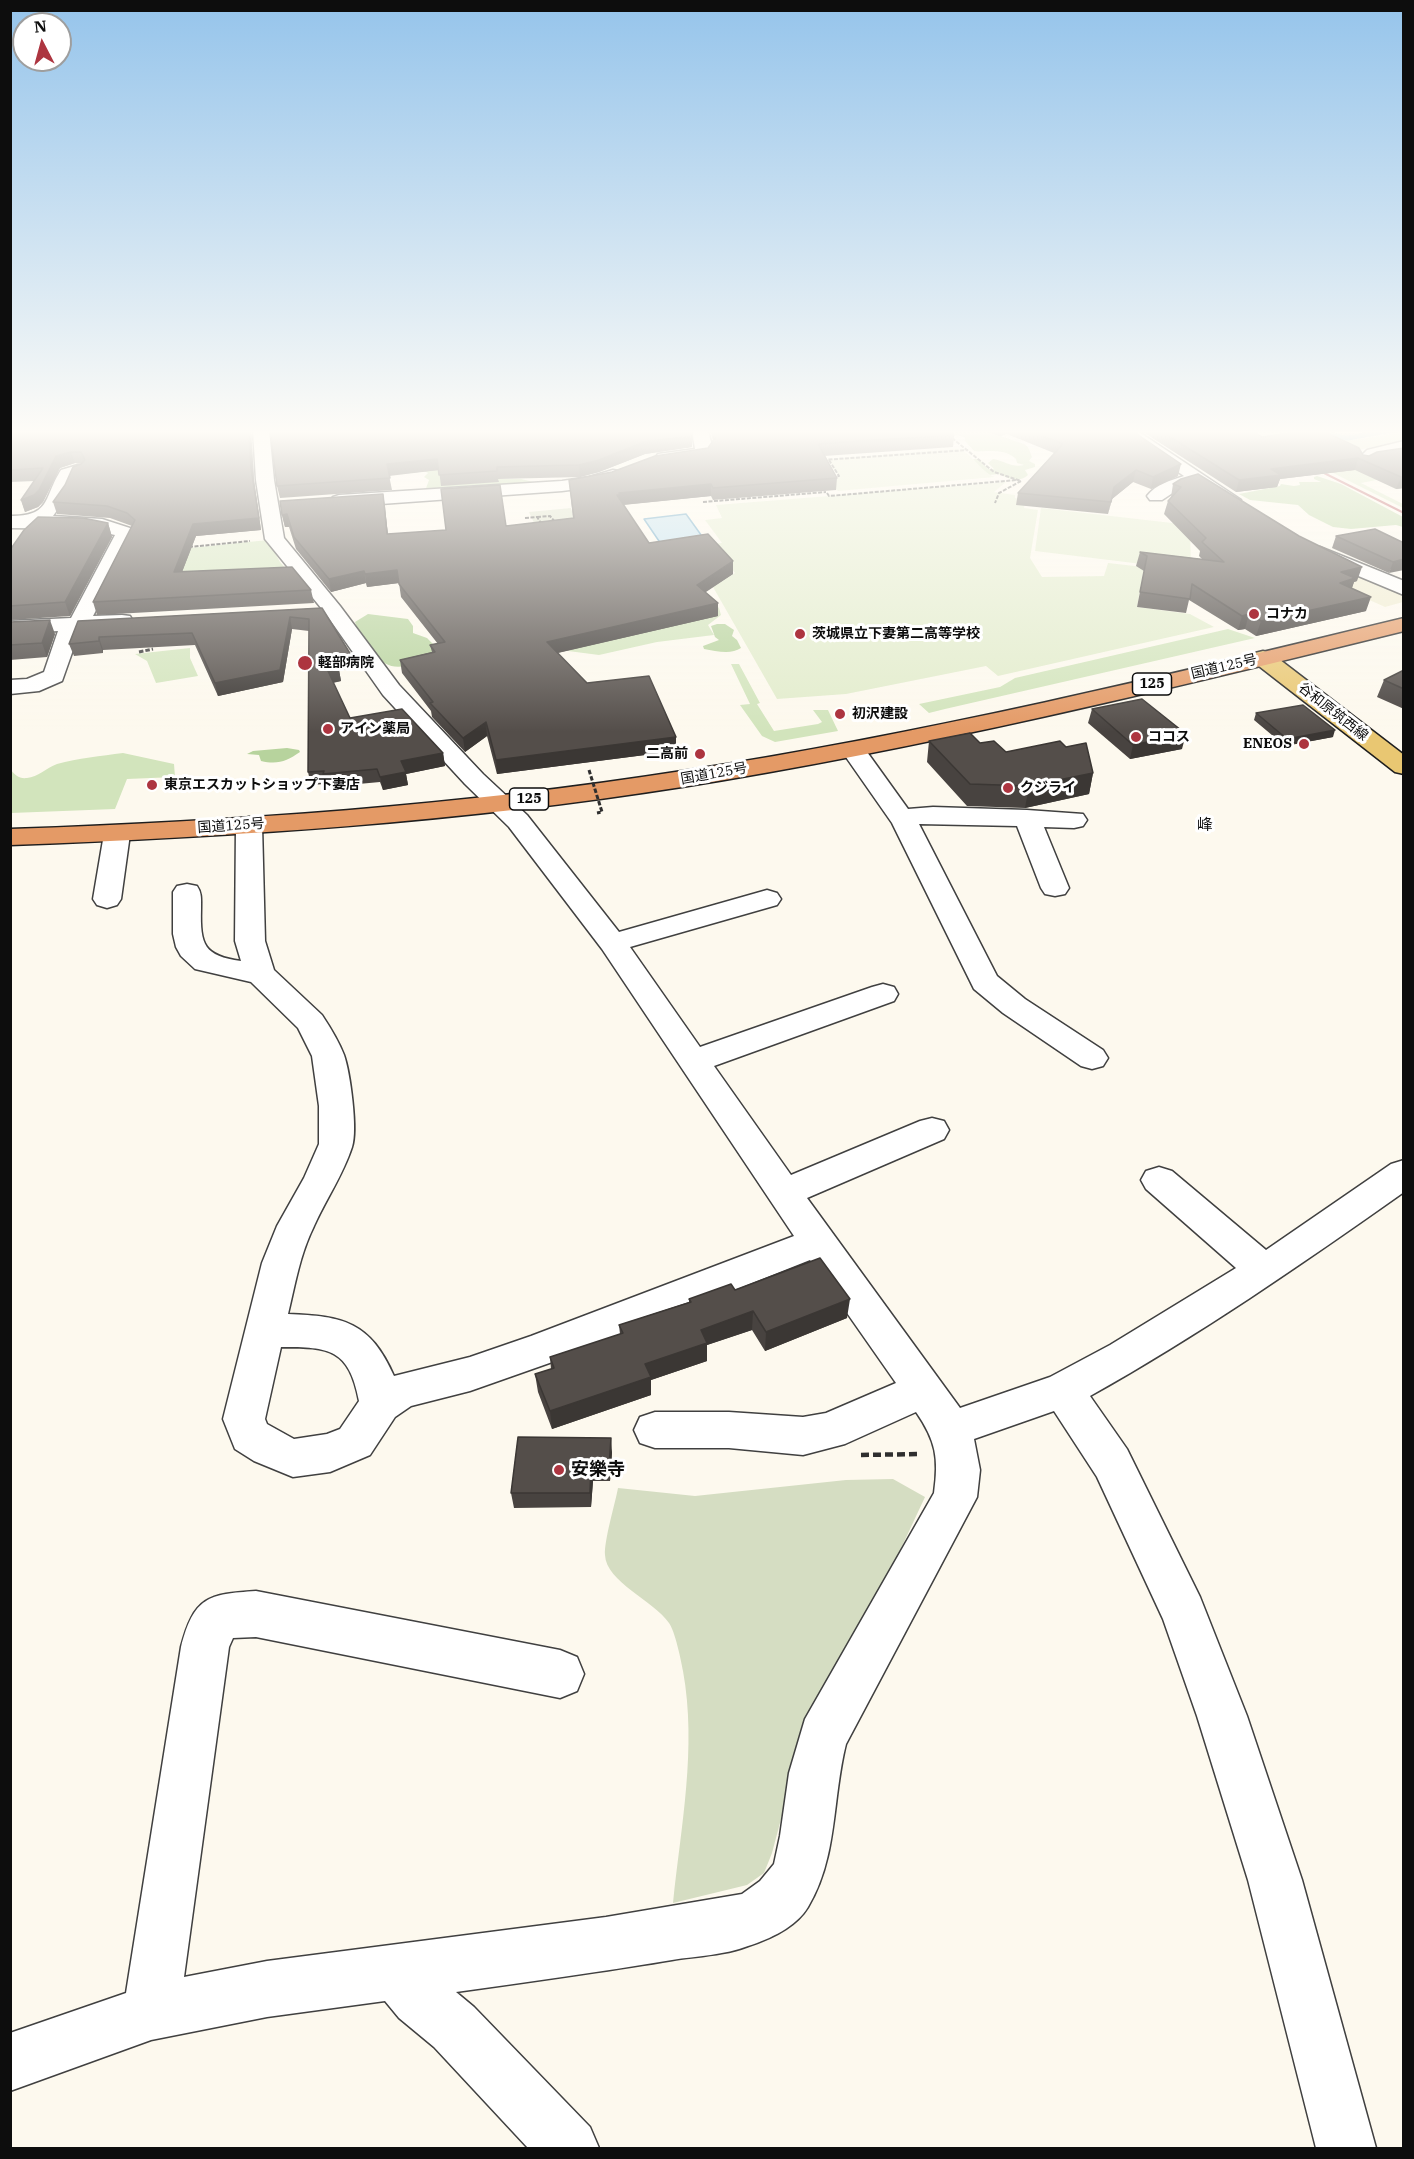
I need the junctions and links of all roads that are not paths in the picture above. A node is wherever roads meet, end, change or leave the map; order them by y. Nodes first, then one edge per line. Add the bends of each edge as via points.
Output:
1 (123, 531) edge
2 (276, 531) edge
3 (1302, 543) edge
4 (1404, 589) edge
5 (145, 620) edge
6 (75, 623) junction
7 (1404, 624) edge
8 (10, 628) edge
9 (1263, 658) junction
10 (10, 687) edge
11 (853, 750) junction
12 (1404, 767) edge
13 (500, 803) junction
14 (902, 817) junction
15 (1027, 818) junction
16 (1074, 819) dead end
17 (249, 825) junction
18 (117, 834) junction
19 (10, 837) edge
20 (1055, 888) dead end
21 (188, 892) dead end
22 (107, 899) dead end
23 (766, 899) dead end
24 (612, 943) junction
25 (260, 974) junction
26 (883, 994) dead end
27 (1092, 1058) dead end
28 (693, 1061) junction
29 (932, 1130) dead end
30 (1404, 1173) edge
31 (1159, 1180) dead end
32 (784, 1193) junction
33 (818, 1242) junction
34 (1264, 1270) junction
35 (265, 1331) junction
36 (923, 1390) junction
37 (1064, 1390) junction
38 (380, 1404) junction
39 (951, 1429) junction
40 (655, 1430) dead end
41 (560, 1674) dead end
42 (398, 1973) junction
43 (152, 2012) junction
44 (10, 2062) edge
45 (569, 2148) edge
46 (1346, 2148) edge

1 - 6 street via 126,533
2 - 13 street via 275,538 323,611 391,690
3 - 4 street
5 - 6 street
6 - 8 street
6 - 10 street via 54,676 31,686
7 - 9 highway, 国道125号 / 125
9 - 11 highway, 国道125号 / 125
9 - 12 main road, 谷和原筑西線
11 - 13 highway, 国道125号 / 125 via 680,780
11 - 14 street
13 - 17 highway, 国道125号 / 125
13 - 24 street via 518,820
14 - 15 street
14 - 27 street via 985,982
15 - 16 street
15 - 20 street
17 - 18 highway, 国道125号 / 125
17 - 25 street via 250,941
18 - 19 highway, 国道125号 / 125
18 - 22 street
21 - 25 street via 186,929 189,947 199,959 219,968
23 - 24 street
24 - 28 street
25 - 35 street via 311,1022 328,1056 336,1106 336,1144 295,1226 281,1263
26 - 28 street
28 - 32 street
29 - 32 street
30 - 34 street
31 - 34 street
32 - 33 street
33 - 36 street
33 - 38 street via 470,1374 400,1391
34 - 37 street
35 - 38 street via 322,1332 361,1349 377,1384
35 - 38 street via 244,1419 250,1436 259,1442 292,1458 330,1453 356,1442
36 - 39 street
36 - 40 street via 830,1431 803,1436
37 - 39 street
37 - 46 street via 1112,1463 1184,1613 1275,1880
39 - 42 street via 959,1470 955,1497 824,1737 813,1775 799,1871 782,1896 765,1911 746,1920
41 - 43 street via 256,1614 222,1616 209,1631 205,1647
42 - 43 street via 267,1989
42 - 45 street
43 - 44 street

